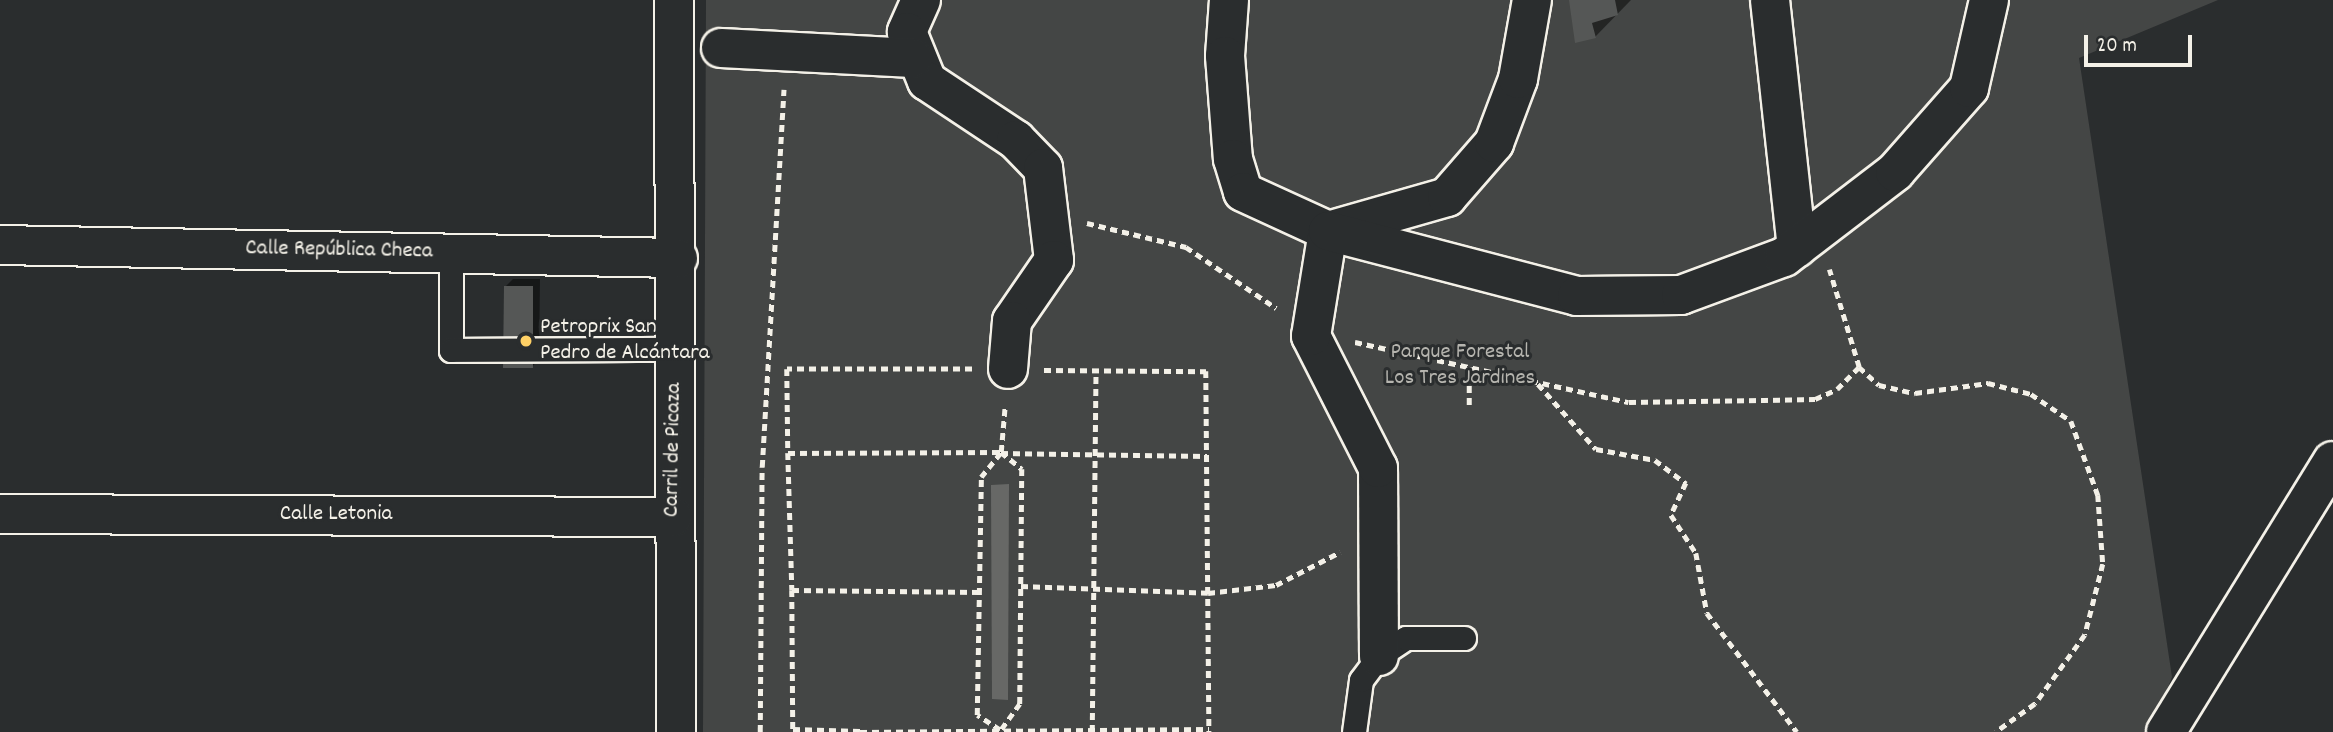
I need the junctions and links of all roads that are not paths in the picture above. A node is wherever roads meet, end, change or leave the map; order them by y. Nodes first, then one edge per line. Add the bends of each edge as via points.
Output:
1 (674, 0) edge
2 (921, 0) edge
3 (1229, 0) edge
4 (1531, 0) edge
5 (1770, 0) edge
6 (1989, 0) edge
7 (721, 48) dead end
8 (913, 58) junction
9 (1328, 232) junction
10 (1807, 240) junction
11 (0, 245) edge
12 (451, 253) junction
13 (678, 258) junction
14 (676, 349) junction
15 (1008, 369) road end
16 (2333, 461) edge
17 (0, 514) edge
18 (673, 517) junction
19 (1464, 638) dead end
20 (1379, 656) junction
21 (676, 732) edge
22 (1354, 732) edge
23 (2166, 732) edge

1 - 13 street, Carril de Picaza
2 - 8 street via 907,32
3 - 9 street via 1225,56 1233,159 1243,192
4 - 9 street via 1518,79 1494,143 1447,197
5 - 10 street
6 - 10 street via 1969,88 1895,172
7 - 8 street
8 - 15 street via 935,88 1016,140 1043,168 1054,260 1012,321
9 - 10 street via 1577,296 1629,298 1681,295
9 - 20 street via 1311,336 1378,468
11 - 12 street, Calle República Checa
12 - 13 street, Calle República Checa
12 - 14 lane via 451,350
13 - 14 street, Carril de Picaza
14 - 18 street, Carril de Picaza
16 - 23 street
17 - 18 street, Calle Letonia
18 - 21 street, Carril de Picaza
19 - 20 lane via 1406,638
20 - 22 lane via 1361,680

